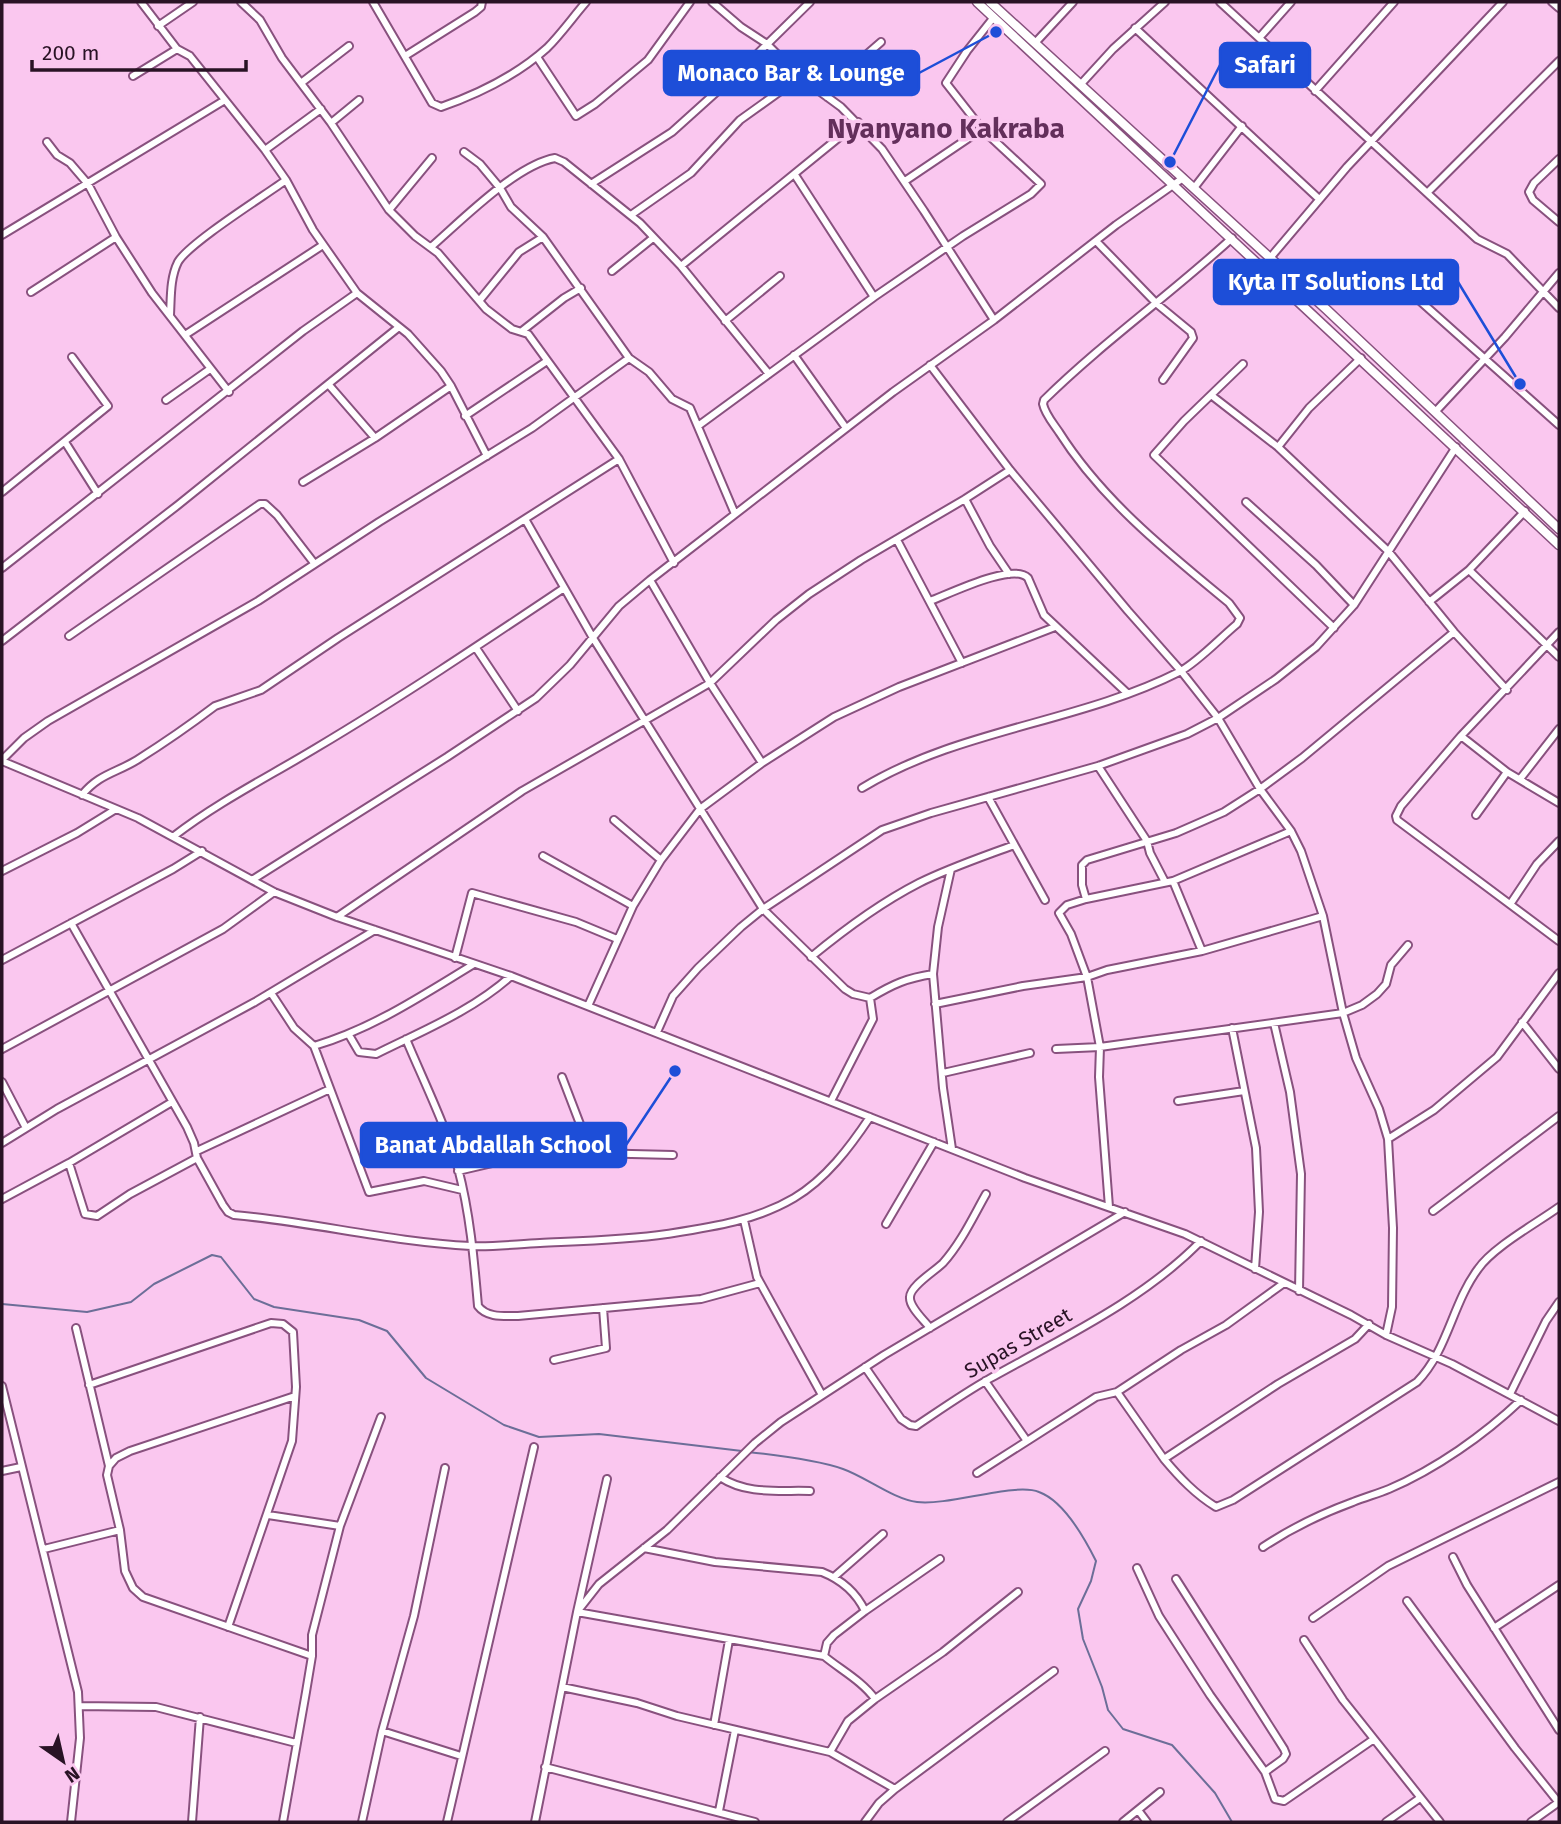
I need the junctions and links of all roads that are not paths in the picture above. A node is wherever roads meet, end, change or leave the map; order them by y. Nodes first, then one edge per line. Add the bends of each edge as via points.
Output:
1 (141, 2) edge
2 (193, 2) edge
3 (241, 2) edge
4 (373, 2) edge
5 (482, 2) edge
6 (586, 2) edge
7 (690, 2) edge
8 (712, 2) edge
9 (810, 2) edge
10 (977, 2) edge
11 (990, 2) edge
12 (1073, 2) edge
13 (1165, 2) edge
14 (1220, 2) edge
15 (1292, 2) edge
16 (1394, 2) edge
17 (1503, 2) edge
18 (1552, 2) edge
19 (1559, 9) edge
20 (994, 18) junction
21 (158, 26) junction
22 (1135, 28) junction
23 (1259, 38) junction
24 (881, 42) dead end
25 (1035, 43) junction
26 (767, 44) junction
27 (349, 46) dead end
28 (177, 49) junction
29 (405, 56) junction
30 (537, 57) junction
31 (1559, 61) edge
32 (133, 76) dead end
33 (800, 77) junction
34 (301, 83) junction
35 (1081, 84) junction
36 (1315, 91) junction
37 (827, 97) junction
38 (225, 100) junction
39 (359, 100) dead end
40 (321, 109) junction
41 (331, 122) junction
42 (858, 122) junction
43 (1242, 126) junction
44 (982, 129) junction
45 (47, 142) dead end
46 (1370, 143) junction
47 (265, 150) junction
48 (464, 152) dead end
49 (432, 158) dead end
50 (1559, 159) edge
51 (795, 175) junction
52 (1183, 178) junction
53 (286, 180) junction
54 (905, 181) junction
55 (88, 184) junction
56 (592, 184) junction
57 (1175, 184) junction
58 (500, 188) junction
59 (1194, 188) junction
60 (1428, 192) junction
61 (1318, 198) junction
62 (389, 209) junction
63 (631, 215) junction
64 (1559, 222) edge
65 (2, 235) edge
66 (116, 237) junction
67 (543, 237) junction
68 (653, 238) junction
69 (1232, 238) junction
70 (1096, 240) junction
71 (323, 245) junction
72 (431, 247) junction
73 (948, 248) junction
74 (1270, 258) junction
75 (681, 266) junction
76 (612, 271) dead end
77 (1559, 272) edge
78 (780, 276) dead end
79 (1401, 284) dead end
80 (581, 288) junction
81 (1544, 290) junction
82 (31, 292) dead end
83 (356, 293) junction
84 (874, 297) junction
85 (478, 301) junction
86 (1157, 304) junction
87 (1559, 308) edge
88 (170, 315) junction
89 (993, 320) junction
90 (725, 321) junction
91 (399, 327) junction
92 (522, 331) junction
93 (185, 335) junction
94 (794, 355) junction
95 (72, 357) dead end
96 (629, 358) junction
97 (1361, 358) junction
98 (1485, 359) junction
99 (547, 361) junction
100 (1243, 364) dead end
101 (930, 365) junction
102 (210, 369) junction
103 (769, 374) junction
104 (1163, 380) dead end
105 (329, 385) junction
106 (452, 386) junction
107 (229, 392) junction
108 (1211, 396) junction
109 (575, 397) junction
110 (166, 400) dead end
111 (1436, 411) junction
112 (465, 416) junction
113 (1559, 425) edge
114 (698, 426) junction
115 (846, 428) junction
116 (375, 438) junction
117 (65, 442) junction
118 (1278, 447) junction
119 (1456, 447) junction
120 (487, 456) junction
121 (619, 458) junction
122 (1010, 470) junction
123 (303, 482) dead end
124 (2, 492) edge
125 (97, 494) junction
126 (965, 499) junction
127 (1246, 502) dead end
128 (1525, 511) junction
129 (735, 514) junction
130 (525, 519) junction
131 (1559, 529) edge
132 (897, 540) junction
133 (1558, 541) edge
134 (1388, 551) junction
135 (314, 563) junction
136 (674, 563) junction
137 (2, 568) edge
138 (1469, 570) junction
139 (1009, 573) junction
140 (650, 580) junction
141 (564, 588) junction
142 (930, 601) junction
143 (1429, 602) junction
144 (1354, 605) junction
145 (1055, 627) junction
146 (1334, 628) junction
147 (1454, 632) junction
148 (1559, 632) edge
149 (69, 636) dead end
150 (593, 638) junction
151 (2, 641) edge
152 (1547, 645) junction
153 (476, 648) junction
154 (1559, 657) edge
155 (962, 663) junction
156 (1181, 671) junction
157 (710, 683) junction
158 (1507, 690) junction
159 (1127, 693) junction
160 (518, 712) junction
161 (1218, 718) junction
162 (644, 721) junction
163 (1559, 729) edge
164 (1461, 736) junction
165 (2, 760) edge
166 (762, 763) junction
167 (1098, 766) junction
168 (1507, 772) junction
169 (1520, 779) junction
170 (862, 788) dead end
171 (1260, 789) junction
172 (82, 795) junction
173 (988, 797) junction
174 (1559, 803) edge
175 (116, 809) junction
176 (699, 809) junction
177 (1476, 815) dead end
178 (614, 820) dead end
179 (1291, 831) junction
180 (174, 836) junction
181 (1147, 841) junction
182 (1559, 841) edge
183 (1014, 845) junction
184 (202, 851) junction
185 (543, 856) dead end
186 (661, 860) junction
187 (951, 869) junction
188 (2, 872) edge
189 (252, 880) junction
190 (1169, 881) junction
191 (274, 892) junction
192 (1086, 899) junction
193 (1045, 900) dead end
194 (1511, 903) junction
195 (634, 906) junction
196 (763, 909) junction
197 (1323, 916) junction
198 (337, 917) junction
199 (71, 923) junction
200 (375, 930) junction
201 (617, 939) junction
202 (1559, 941) edge
203 (1408, 945) dead end
204 (1202, 951) junction
205 (811, 957) junction
206 (455, 958) junction
207 (2, 960) edge
208 (474, 964) junction
209 (1559, 973) edge
210 (933, 974) junction
211 (511, 976) junction
212 (1087, 977) junction
213 (109, 991) junction
214 (271, 993) junction
215 (870, 998) junction
216 (935, 1004) junction
217 (588, 1006) junction
218 (1343, 1013) junction
219 (1522, 1022) junction
220 (1274, 1023) junction
221 (1232, 1028) junction
222 (657, 1032) junction
223 (349, 1035) junction
224 (405, 1039) junction
225 (314, 1046) junction
226 (1100, 1047) junction
227 (2, 1049) edge
228 (1056, 1049) dead end
229 (1030, 1054) dead end
230 (147, 1059) junction
231 (1559, 1069) edge
232 (943, 1073) junction
233 (562, 1077) dead end
234 (2, 1082) edge
235 (330, 1089) junction
236 (1244, 1091) junction
237 (831, 1101) junction
238 (1178, 1101) dead end
239 (172, 1102) junction
240 (1559, 1116) edge
241 (870, 1117) junction
242 (26, 1128) junction
243 (1388, 1139) junction
244 (934, 1142) junction
245 (2, 1143) edge
246 (952, 1149) junction
247 (583, 1153) junction
248 (197, 1154) junction
249 (673, 1155) dead end
250 (69, 1163) junction
251 (458, 1171) junction
252 (462, 1189) junction
253 (986, 1194) dead end
254 (2, 1199) edge
255 (1109, 1207) junction
256 (1559, 1207) edge
257 (1433, 1211) dead end
258 (1125, 1212) junction
259 (744, 1220) junction
260 (886, 1224) dead end
261 (1201, 1241) junction
262 (472, 1246) junction
263 (1255, 1269) junction
264 (760, 1283) junction
265 (1284, 1283) junction
266 (1298, 1291) junction
267 (1559, 1302) edge
268 (603, 1308) junction
269 (1369, 1324) junction
270 (76, 1328) dead end
271 (930, 1328) junction
272 (1387, 1335) junction
273 (1436, 1358) junction
274 (554, 1360) dead end
275 (865, 1367) junction
276 (985, 1381) junction
277 (89, 1385) junction
278 (2, 1386) edge
279 (1116, 1392) junction
280 (1510, 1394) junction
281 (822, 1395) junction
282 (295, 1396) junction
283 (1521, 1400) junction
284 (1559, 1408) edge
285 (381, 1417) dead end
286 (1557, 1419) edge
287 (1027, 1441) junction
288 (534, 1447) dead end
289 (1164, 1458) junction
290 (109, 1466) junction
291 (21, 1467) junction
292 (445, 1468) dead end
293 (2, 1471) edge
294 (977, 1472) dead end
295 (720, 1477) junction
296 (607, 1479) dead end
297 (1559, 1482) edge
298 (810, 1491) dead end
299 (268, 1515) junction
300 (340, 1526) junction
301 (120, 1530) junction
302 (883, 1534) dead end
303 (1263, 1547) dead end
304 (644, 1548) junction
305 (44, 1549) junction
306 (1453, 1557) dead end
307 (940, 1559) dead end
308 (1137, 1568) dead end
309 (834, 1577) junction
310 (1176, 1579) dead end
311 (1558, 1587) edge
312 (1018, 1592) dead end
313 (1407, 1601) dead end
314 (865, 1611) junction
315 (577, 1612) junction
316 (1313, 1618) dead end
317 (228, 1627) junction
318 (1494, 1628) junction
319 (729, 1640) junction
320 (1304, 1640) dead end
321 (312, 1656) junction
322 (824, 1656) junction
323 (1054, 1671) dead end
324 (562, 1687) junction
325 (875, 1699) junction
326 (79, 1706) junction
327 (200, 1717) junction
328 (714, 1725) junction
329 (736, 1730) junction
330 (1559, 1730) edge
331 (382, 1731) junction
332 (1374, 1739) junction
333 (296, 1743) junction
334 (1105, 1751) dead end
335 (830, 1752) junction
336 (461, 1756) junction
337 (545, 1767) junction
338 (1265, 1772) junction
339 (895, 1789) junction
340 (1160, 1792) dead end
341 (1420, 1798) junction
342 (1559, 1802) edge
343 (1138, 1810) junction
344 (719, 1811) junction
345 (71, 1822) edge
346 (192, 1822) edge
347 (283, 1822) edge
348 (362, 1822) edge
349 (447, 1822) edge
350 (536, 1822) edge
351 (755, 1822) edge
352 (865, 1822) edge
353 (1007, 1822) edge
354 (1123, 1822) edge
355 (1147, 1822) edge
356 (1386, 1822) edge
357 (1440, 1822) edge
358 (1531, 1822) edge

1 - 21 street
2 - 21 street
3 - 34 street via 260,20
4 - 29 street
5 - 29 street via 479,9
6 - 30 street
7 - 30 street via 648,61 576,116
8 - 26 street
9 - 26 street
10 - 20 street
11 - 25 street
12 - 25 street
13 - 22 street
14 - 23 street
15 - 23 street
16 - 36 street
17 - 46 street
18 - 19 street
20 - 44 street via 946,83
20 - 57 street
21 - 28 street
22 - 35 street
22 - 43 street
23 - 36 street
24 - 37 street via 843,75
25 - 35 street
26 - 33 street
26 - 56 street via 672,132
27 - 34 street
28 - 32 street
28 - 38 street via 190,56
29 - 30 street via 432,103 441,107 494,84
31 - 60 street
33 - 37 street
33 - 63 street via 740,120 691,173
34 - 40 street
35 - 52 street
36 - 46 street
37 - 42 street
38 - 47 street
38 - 55 street
39 - 41 street
40 - 41 street
40 - 47 street
41 - 62 street
42 - 51 street
42 - 54 street
43 - 59 street
43 - 61 street
44 - 54 street
44 - 73 street via 1041,184
45 - 55 street
46 - 60 street
46 - 61 street
47 - 53 street
48 - 58 street
49 - 62 street
50 - 64 street via 1529,192
51 - 75 street
51 - 84 street
52 - 57 street
52 - 59 street
53 - 71 street
53 - 88 street via 179,260 172,278
54 - 73 street
55 - 65 street
55 - 66 street
56 - 58 street via 555,158
56 - 63 street
57 - 69 street
57 - 70 street
58 - 67 street via 511,207
58 - 72 street
59 - 74 street
60 - 81 street via 1477,239 1507,254
61 - 74 street
62 - 72 street
63 - 68 street
66 - 82 street
66 - 88 street
67 - 80 street
67 - 85 street via 519,252
68 - 75 street
68 - 76 street
69 - 86 street
69 - 97 street
70 - 86 street
70 - 89 street
71 - 83 street
71 - 93 street
72 - 85 street
73 - 84 street
73 - 89 street
74 - 111 street
75 - 90 street
77 - 81 street
78 - 90 street
79 - 98 street
80 - 92 street
80 - 96 street
81 - 87 street
81 - 98 street
83 - 91 street
83 - 107 street
84 - 94 street
85 - 92 street via 504,324
86 - 104 street via 1194,338
86 - 156 street via 1081,364 1043,404 1071,450 1105,492 1238,612 1237,624
88 - 93 street
89 - 101 street
90 - 103 street
91 - 105 street
91 - 106 street via 428,354
92 - 99 street
93 - 102 street
94 - 103 street
94 - 115 street
95 - 117 street via 108,407
96 - 109 street
96 - 114 street via 673,399 690,408
97 - 118 street via 1309,408
97 - 119 street
98 - 111 street
98 - 113 street
99 - 109 street
99 - 112 street
100 - 108 street
101 - 115 street
101 - 122 street
102 - 107 street
102 - 110 street
103 - 114 street
105 - 116 street
105 - 151 street
106 - 112 street
106 - 116 street
107 - 125 street
108 - 118 street
108 - 146 street via 1154,455
109 - 120 street
109 - 121 street
111 - 131 street
112 - 120 street
114 - 129 street
115 - 129 street
116 - 123 street
117 - 124 street
117 - 125 street
118 - 134 street
119 - 128 street
119 - 134 street
120 - 135 street
121 - 130 street
121 - 136 street
122 - 126 street
122 - 156 street
125 - 137 street
126 - 132 street
126 - 139 street
127 - 144 street
128 - 133 street
128 - 138 street
129 - 136 street
130 - 141 street
130 - 172 street via 268,685 215,706 134,762 100,777
132 - 142 street
132 - 157 street via 791,608
134 - 143 street
134 - 144 street
135 - 149 street via 277,515 260,504
135 - 165 street via 234,615 48,721
136 - 140 street
138 - 143 street
138 - 152 street
139 - 142 street
139 - 145 street via 1023,573 1028,578 1044,615
140 - 150 street via 619,606
140 - 157 street
141 - 150 street
141 - 153 street
142 - 155 street
143 - 147 street
144 - 146 street
145 - 155 street
145 - 159 street
146 - 161 street via 1301,661
147 - 158 street
147 - 171 street
148 - 152 street
150 - 160 street via 555,682
150 - 162 street
152 - 154 street
152 - 158 street
153 - 160 street
153 - 180 street
155 - 166 street via 854,707
156 - 159 street
156 - 161 street
157 - 162 street
157 - 166 street
158 - 164 street
159 - 170 street via 912,761
160 - 189 street
161 - 167 street
161 - 171 street
162 - 176 street
162 - 198 street via 522,791
163 - 169 street
164 - 168 street
164 - 194 street via 1401,806 1397,820
165 - 172 street
166 - 176 street
167 - 173 street
167 - 181 street
168 - 169 street
168 - 177 street
169 - 174 street
171 - 179 street
171 - 181 street via 1202,822
172 - 175 street
173 - 183 street
173 - 196 street via 882,830
175 - 180 street
175 - 188 street
176 - 186 street
176 - 196 street
178 - 186 street
179 - 190 street
179 - 197 street
180 - 184 street
181 - 190 street
181 - 192 street via 1087,860 1082,865
182 - 194 street via 1537,863
183 - 187 street
183 - 193 street
184 - 189 street
184 - 199 street
185 - 195 street
186 - 195 street
187 - 205 street via 888,901
187 - 210 street
189 - 191 street
190 - 192 street
190 - 204 street
191 - 198 street
191 - 213 street via 223,929
192 - 212 street via 1059,913
194 - 202 street
195 - 201 street
196 - 205 street
196 - 222 street via 673,996
197 - 204 street
197 - 218 street
198 - 200 street
199 - 207 street
199 - 213 street
200 - 206 street
200 - 214 street
201 - 206 street via 576,922 472,893
201 - 217 street
203 - 218 street via 1391,965 1386,984 1377,994
204 - 212 street
205 - 215 street via 845,989
206 - 208 street
208 - 211 street
208 - 223 street
209 - 219 street
210 - 215 street via 887,986
210 - 216 street
211 - 217 street
211 - 224 street via 485,998
212 - 216 street
212 - 226 street
213 - 227 street
213 - 230 street
214 - 225 street via 294,1028
214 - 230 street
215 - 237 street via 873,1018
216 - 232 street
217 - 222 street
218 - 220 street
218 - 243 street
219 - 231 street
219 - 243 street via 1497,1057 1434,1110
220 - 221 street
220 - 266 street via 1290,1091 1301,1174
221 - 226 street
221 - 236 street
222 - 237 street
223 - 224 street via 355,1048 365,1054 376,1054
223 - 225 street
224 - 251 street
225 - 235 street
226 - 228 street
226 - 255 street
229 - 232 street
230 - 239 street
230 - 242 street
232 - 246 street
233 - 247 street via 580,1124
234 - 242 street
235 - 248 street
235 - 252 street via 369,1192 424,1181
236 - 238 street
236 - 263 street via 1256,1148 1259,1212
237 - 241 street
239 - 248 street
239 - 250 street
240 - 257 street
241 - 244 street
241 - 259 street via 817,1181 795,1197
242 - 245 street
243 - 272 street via 1393,1228
244 - 246 street
244 - 260 street
246 - 255 street
247 - 249 street
247 - 251 street via 550,1152
248 - 250 street via 97,1216 85,1214
248 - 262 street via 228,1212
250 - 254 street
251 - 252 street
252 - 262 street
253 - 271 street via 943,1263 909,1296
255 - 258 street
256 - 273 street via 1485,1260 1462,1296
258 - 261 street
258 - 271 street
259 - 262 street via 632,1239
259 - 264 street
261 - 263 street
261 - 276 street, Supas Street via 1169,1271 1104,1314
262 - 268 street via 478,1306 486,1314 518,1317
263 - 265 street
264 - 268 street via 701,1299
264 - 281 street
265 - 266 street
265 - 279 street via 1226,1325
266 - 269 street
267 - 280 street
268 - 274 street via 606,1348
269 - 272 street
269 - 289 street via 1355,1339
270 - 277 street
271 - 275 street
272 - 273 street
273 - 280 street
273 - 289 street via 1416,1382 1221,1506 1204,1499
275 - 276 street, Supas Street via 901,1419 916,1426
275 - 281 street
276 - 287 street
277 - 282 street via 271,1323 283,1324 293,1332
277 - 290 street
278 - 291 street
279 - 287 street via 1096,1397
279 - 289 street
280 - 283 street
281 - 295 street via 755,1443
282 - 290 street via 131,1451
282 - 299 street via 292,1441
283 - 286 street
283 - 303 street via 1421,1473
284 - 286 street
285 - 300 street
287 - 294 street
288 - 336 street
290 - 301 street
291 - 293 street
291 - 305 street
292 - 331 street via 414,1616
295 - 298 street via 747,1490
295 - 304 street
296 - 315 street
297 - 316 street via 1388,1566
299 - 300 street
299 - 317 street
300 - 321 street via 312,1635
301 - 305 street
301 - 317 street via 125,1571 143,1597
302 - 309 street
304 - 309 street
304 - 315 street via 599,1584
305 - 326 street
306 - 318 street
307 - 314 street
308 - 338 street via 1159,1616
309 - 314 street via 858,1596
310 - 338 street via 1284,1749 1283,1759
311 - 318 street
312 - 325 street
313 - 342 street
314 - 322 street via 827,1643
315 - 319 street
315 - 324 street
317 - 321 street
318 - 330 street
319 - 322 street
319 - 328 street
320 - 332 street
321 - 333 street
322 - 325 street via 865,1685
323 - 339 street
324 - 328 street
324 - 337 street
325 - 335 street via 848,1721
326 - 327 street via 147,1706
326 - 345 street
327 - 333 street
327 - 346 street
328 - 329 street
329 - 335 street
329 - 344 street
331 - 336 street
331 - 348 street
332 - 338 street via 1284,1801 1275,1798
332 - 341 street
333 - 347 street
334 - 353 street
335 - 339 street
336 - 349 street
337 - 344 street
337 - 350 street
339 - 352 street
340 - 343 street
341 - 356 street
341 - 357 street
342 - 358 street
343 - 354 street
343 - 355 street
344 - 351 street

